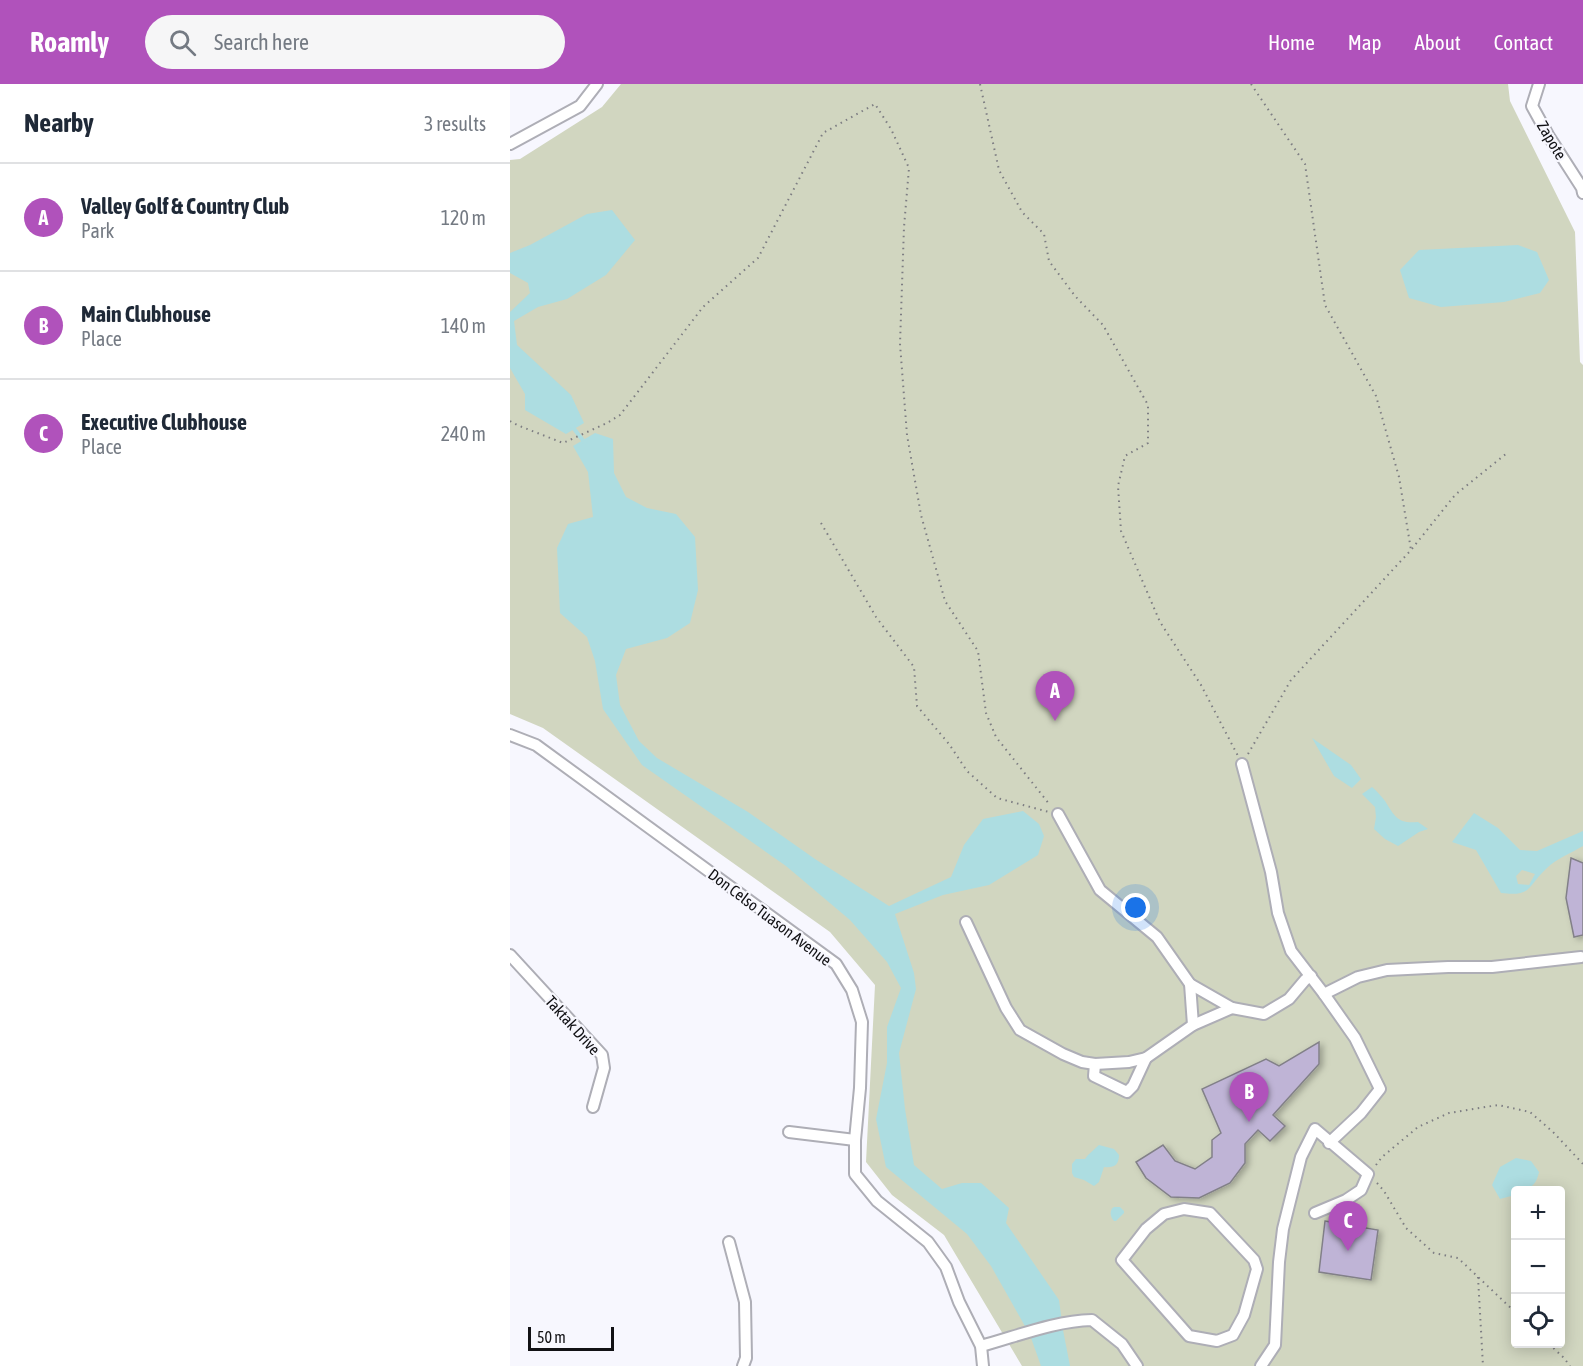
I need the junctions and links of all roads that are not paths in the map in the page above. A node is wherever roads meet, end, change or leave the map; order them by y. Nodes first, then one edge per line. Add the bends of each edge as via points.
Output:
1 (597, 84) edge
2 (1539, 84) edge
3 (510, 144) edge
4 (1583, 193) edge
5 (510, 735) edge
6 (1242, 764) road end
7 (1058, 814) road end
8 (966, 922) dead end
9 (510, 955) edge
10 (1581, 957) dead end
11 (1311, 976) junction
12 (1190, 984) junction
13 (1324, 994) junction
14 (1232, 1008) junction
15 (1193, 1025) junction
16 (1146, 1058) junction
17 (1095, 1064) junction
18 (593, 1107) dead end
19 (789, 1132) dead end
20 (855, 1140) junction
21 (1329, 1143) junction
22 (1315, 1213) dead end
23 (729, 1242) dead end
24 (1257, 1269) junction
25 (1278, 1273) junction
26 (981, 1346) junction
27 (743, 1366) edge
28 (983, 1366) edge
29 (1137, 1366) edge
30 (1262, 1366) edge

1 - 3 street via 580,106
2 - 4 street, Zapote via 1532,106
5 - 20 street, Don Celso Tuason Avenue via 536,745 836,964 852,990 862,1022
6 - 11 street via 1278,913 1291,951
7 - 12 street via 1100,890 1156,937
8 - 17 street via 1020,1030 1073,1058
9 - 18 street, Taktak Drive via 602,1056 604,1068
10 - 13 street via 1492,967 1387,970 1358,977
11 - 13 street
11 - 14 street via 1289,999 1264,1014
12 - 14 street
12 - 15 street
13 - 21 street via 1355,1038 1380,1089
14 - 15 street
15 - 16 street
16 - 17 street
16 - 17 street via 1127,1092 1094,1076
19 - 20 street
20 - 26 street, Don Celso Tuason Avenue via 855,1174 878,1201 928,1242 946,1267
21 - 22 street via 1368,1174 1361,1190
21 - 25 street via 1315,1129 1300,1157 1283,1229
23 - 27 street via 745,1302
24 - 24 street via 1254,1260 1210,1213 1184,1209 1164,1214 1146,1229 1122,1260 1189,1336 1217,1341 1233,1335 1244,1315
24 - 25 street
25 - 30 street via 1275,1345
26 - 28 street, Don Celso Tuason Avenue
26 - 29 street via 1021,1333 1092,1320 1122,1344

